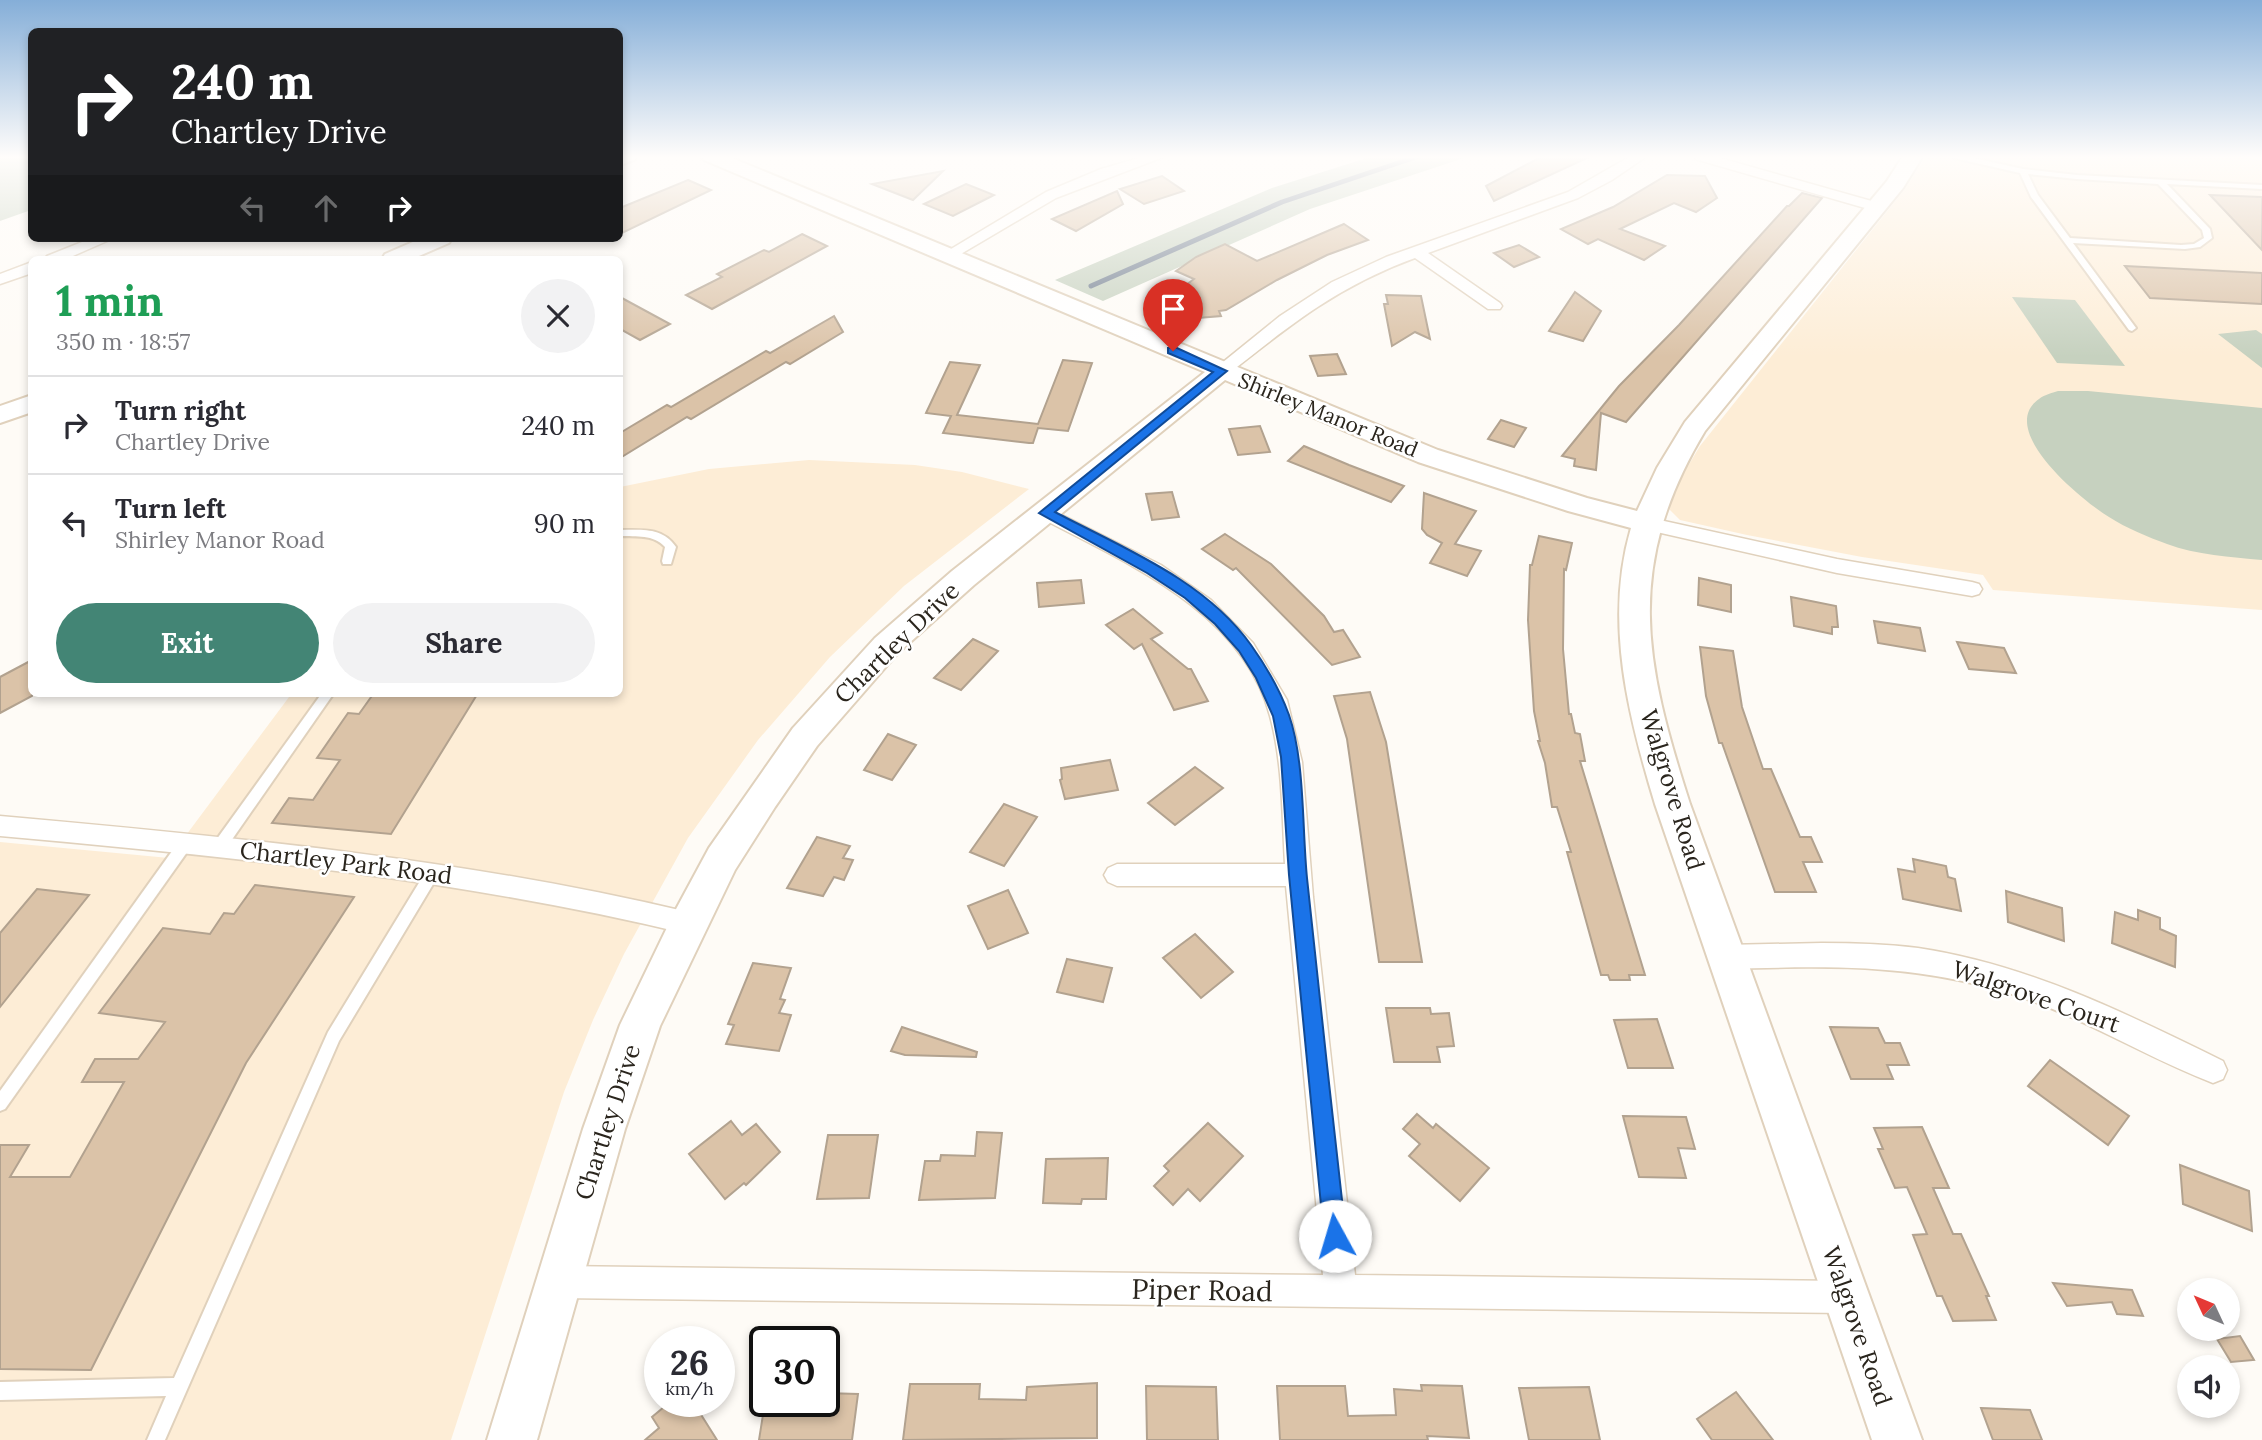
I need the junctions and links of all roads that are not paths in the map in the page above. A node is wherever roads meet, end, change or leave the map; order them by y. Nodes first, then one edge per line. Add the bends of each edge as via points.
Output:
1 (873, 223) edge
2 (1003, 223) edge
3 (1503, 223) edge
4 (1863, 223) edge
5 (2056, 223) edge
6 (2200, 223) edge
7 (2068, 240) junction
8 (96, 242) edge
9 (432, 242) edge
10 (1417, 252) junction
11 (949, 255) junction
12 (60, 256) edge
13 (400, 256) edge
14 (28, 268) edge
15 (0, 279) edge
16 (1494, 306) dead end
17 (2132, 328) dead end
18 (1221, 371) junction
19 (28, 404) edge
20 (0, 415) edge
21 (1046, 513) junction
22 (1646, 523) junction
23 (623, 533) edge
24 (667, 561) dead end
25 (1972, 589) dead end
26 (325, 697) edge
27 (0, 826) edge
28 (185, 844) junction
29 (219, 847) junction
30 (433, 872) junction
31 (1117, 875) dead end
32 (1298, 875) junction
33 (688, 923) junction
34 (1725, 957) junction
35 (2213, 1070) dead end
36 (0, 1104) edge
37 (558, 1282) junction
38 (1341, 1292) junction
39 (1846, 1297) junction
40 (179, 1387) junction
41 (0, 1391) edge
42 (156, 1440) edge
43 (512, 1440) edge
44 (1897, 1440) edge

1 - 11 street, Shirley Manor Road
2 - 11 street
3 - 10 street, Chartley Drive
4 - 22 street, Walgrove Road via 1695,428 1658,489
5 - 7 lane
6 - 7 lane via 2208,238 2190,247
7 - 17 lane
8 - 12 street
9 - 13 street
10 - 16 street
10 - 18 street, Chartley Drive via 1329,291
11 - 18 street, Shirley Manor Road
14 - 15 street
18 - 21 street, Chartley Drive
18 - 22 street, Shirley Manor Road via 1428,456
19 - 20 street
21 - 32 street via 1190,594 1244,647 1281,716 1289,757
21 - 33 street, Chartley Drive via 962,578 849,685 763,797 722,859
22 - 25 street, Shirley Manor Road via 1837,566
22 - 34 street, Walgrove Road via 1634,594 1637,665 1653,743
23 - 24 lane via 664,537 671,547
26 - 29 lane
27 - 28 street, Chartley Park Road
28 - 29 street, Chartley Park Road
28 - 36 lane
29 - 30 street, Chartley Park Road
30 - 33 street, Chartley Park Road via 537,888
30 - 40 lane via 333,1037
31 - 32 street
32 - 38 street
33 - 37 street, Chartley Drive via 639,1025
34 - 35 street, Walgrove Court via 1868,956 1960,968 2070,1004
34 - 39 street, Walgrove Road
37 - 38 street, Piper Road
37 - 43 street, Chartley Drive
38 - 39 street, Piper Road
39 - 44 street, Walgrove Road
40 - 41 lane
40 - 42 lane

